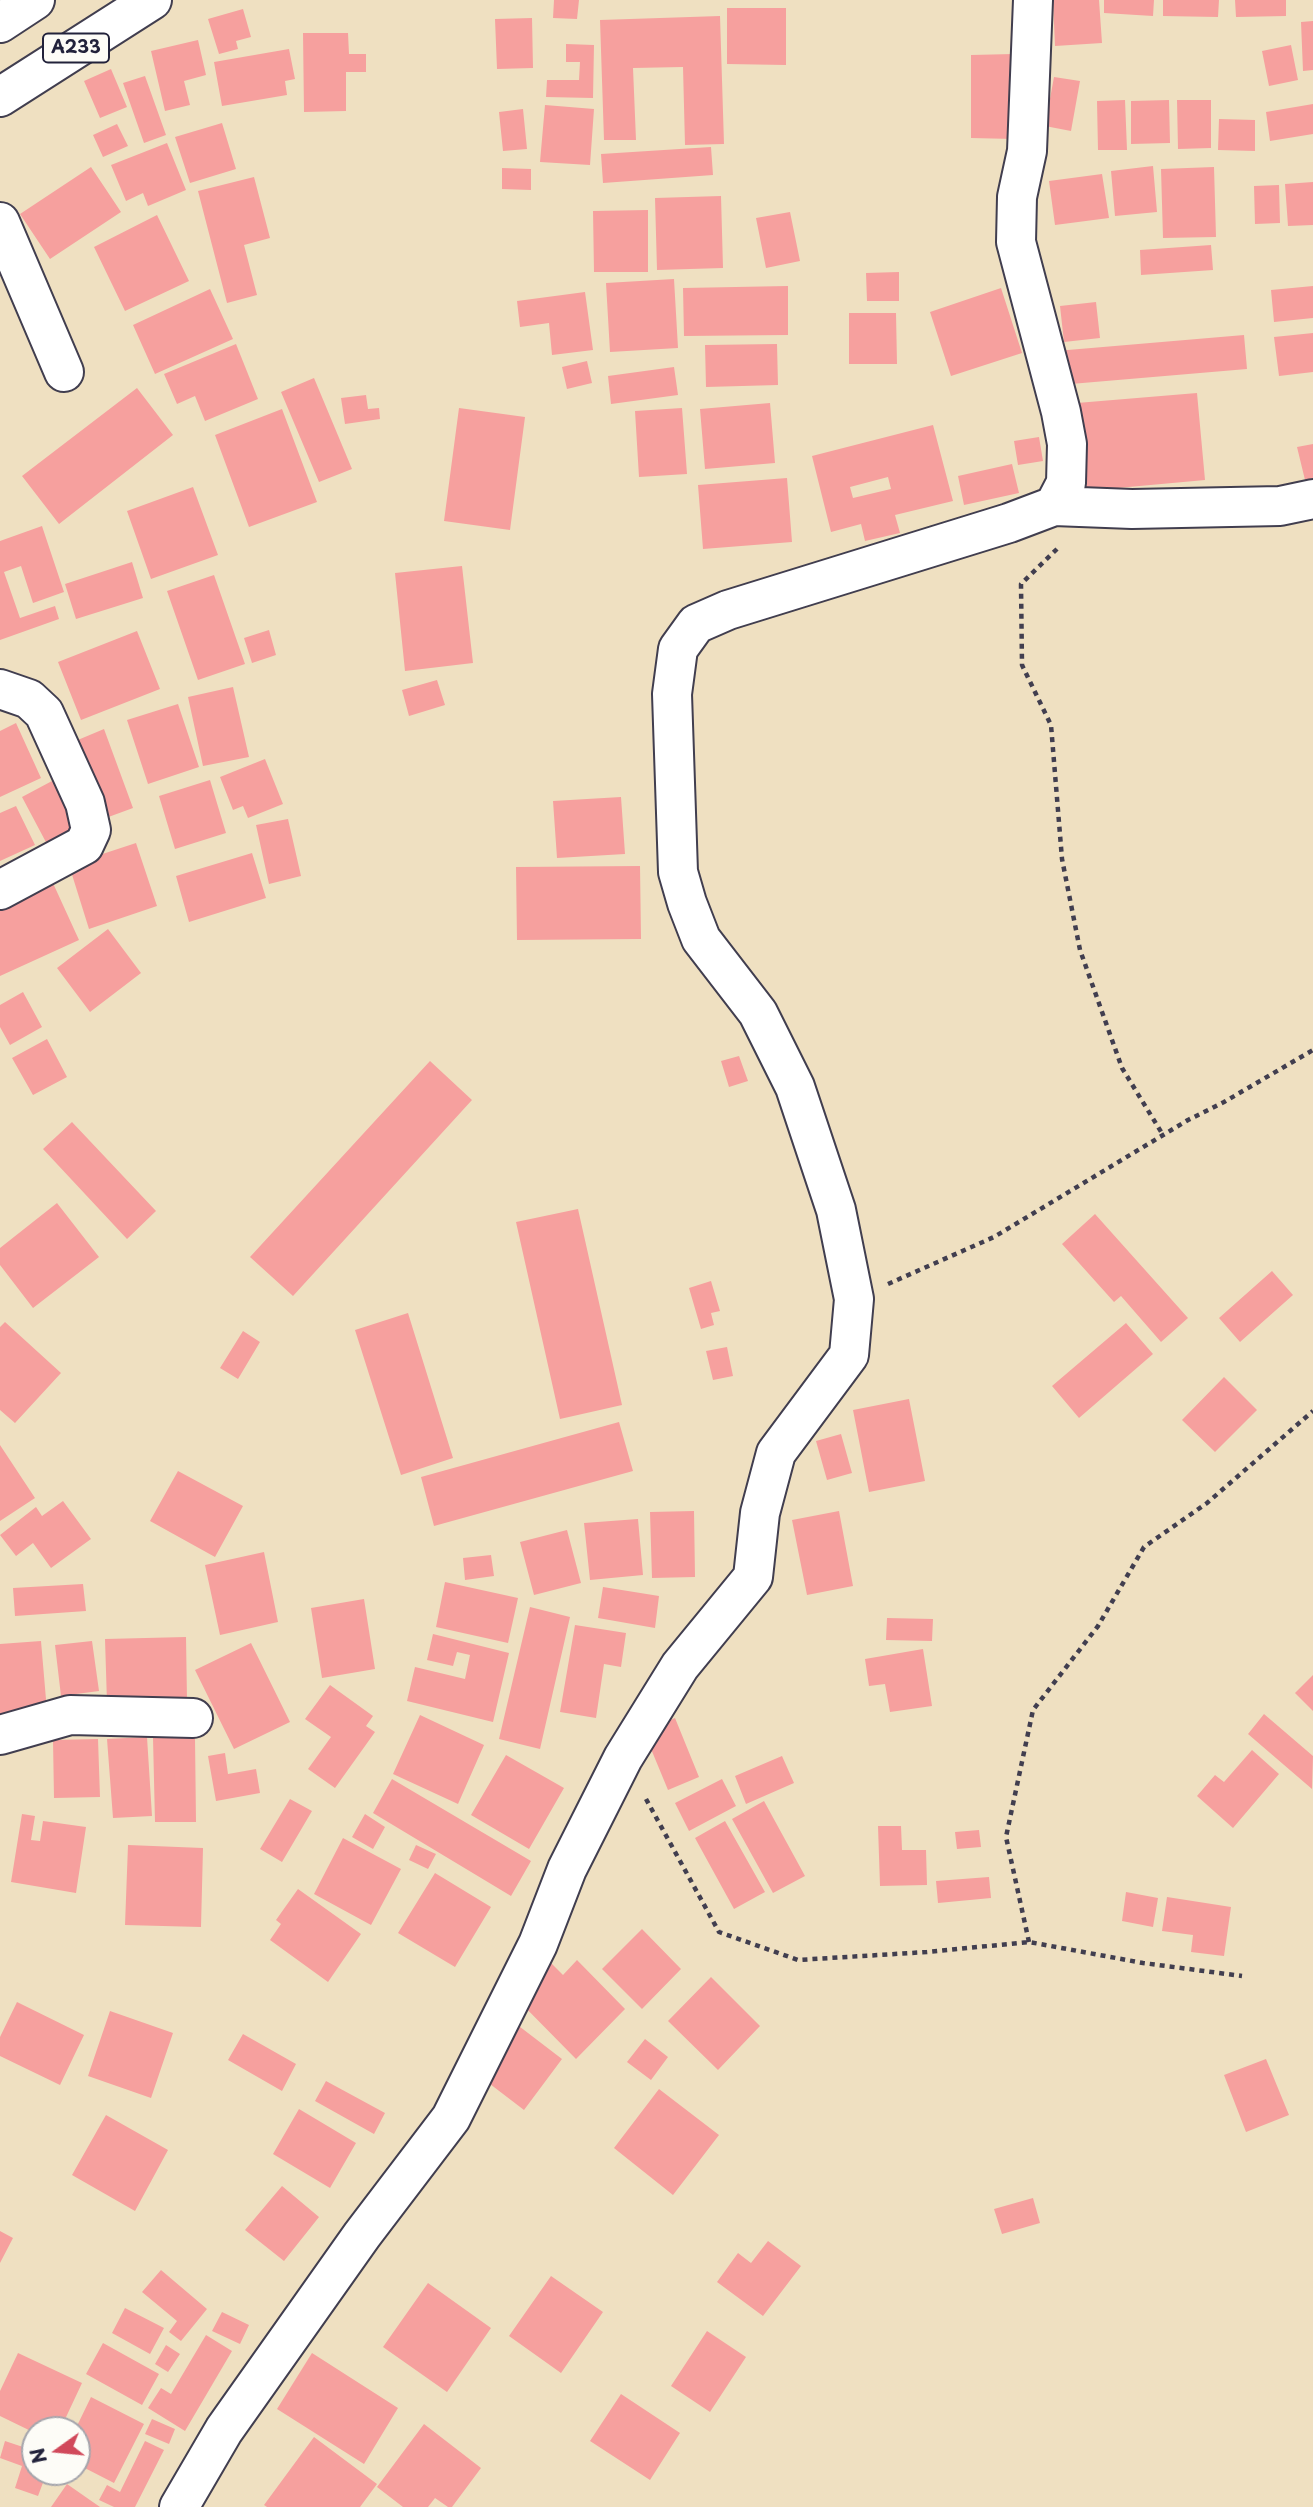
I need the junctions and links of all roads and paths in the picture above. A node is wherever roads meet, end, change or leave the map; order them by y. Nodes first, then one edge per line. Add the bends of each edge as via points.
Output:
1 (35, 0) edge
2 (152, 0) edge
3 (1033, 0) edge
4 (0, 23) edge
5 (0, 97) edge
6 (0, 222) edge
7 (64, 372) dead end
8 (1313, 499) edge
9 (1054, 506) junction
10 (0, 689) edge
11 (0, 890) edge
12 (1313, 1050) edge
13 (1163, 1135) junction
14 (854, 1299) junction
15 (1313, 1411) edge
16 (193, 1718) dead end
17 (0, 1735) edge
18 (623, 1758) junction
19 (1029, 1942) junction
20 (1242, 1976) dead end
21 (179, 2507) edge

1 - 4 main road
2 - 5 main road, A233
3 - 9 main road via 1027,151 1017,197 1016,242 1067,444 1066,483
6 - 7 main road
8 - 9 main road via 1280,506
9 - 13 path via 1057,549 1021,584 1022,665 1051,725 1062,859 1080,950 1122,1068
9 - 14 main road via 728,610 696,624 678,649 673,694 678,872 702,939 758,1013 795,1087 836,1210
10 - 11 main road via 29,699 44,713 85,803 91,830 84,845
12 - 13 path
13 - 14 path via 995,1237
14 - 18 main road via 849,1355 776,1453 760,1513 753,1577 680,1667
15 - 19 path via 1206,1503 1144,1547 1098,1626 1033,1710 1006,1837
16 - 17 main road via 70,1714
18 - 19 path via 719,1932 798,1960
18 - 21 main road via 451,2118 224,2430
19 - 20 path

